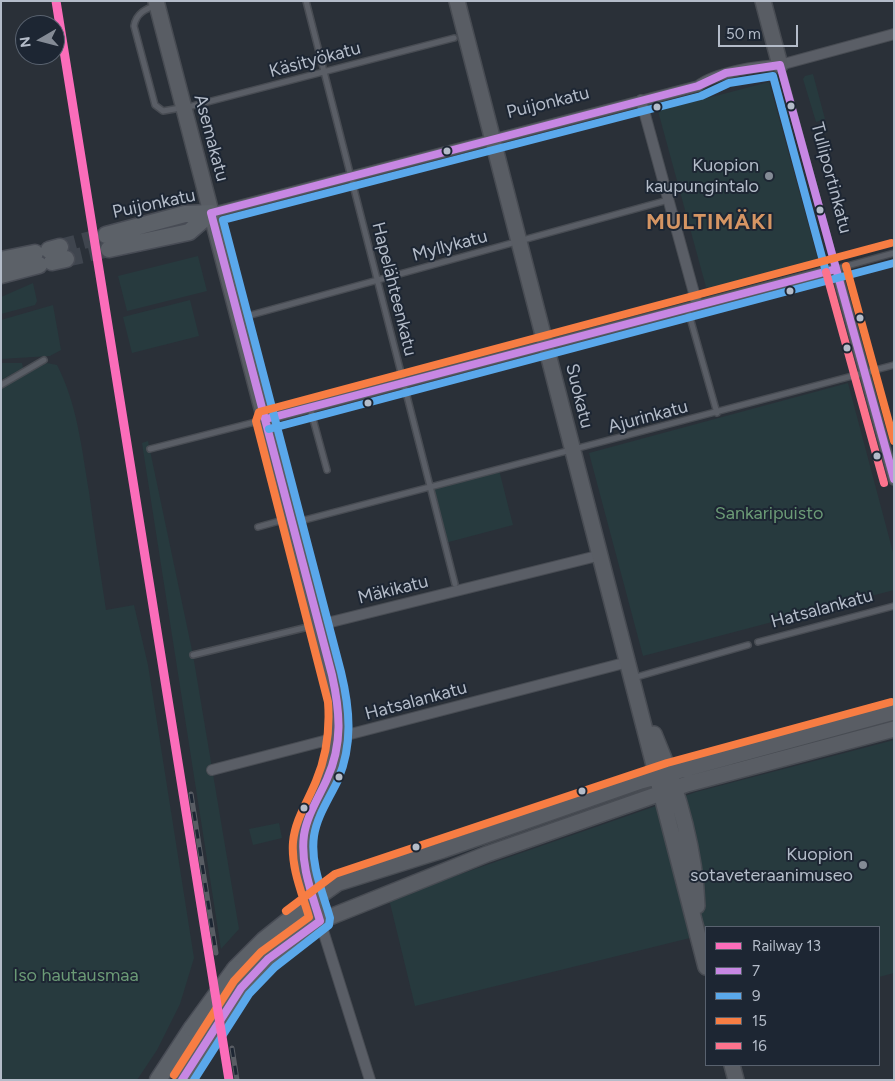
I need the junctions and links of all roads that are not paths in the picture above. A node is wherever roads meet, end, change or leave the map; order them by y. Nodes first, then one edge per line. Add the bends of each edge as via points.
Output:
1 (306, 1) edge
2 (457, 1) edge
3 (763, 1) edge
4 (159, 2) edge
5 (894, 34) edge
6 (454, 38) dead end
7 (780, 65) junction
8 (324, 72) junction
9 (641, 100) junction
10 (184, 108) junction
11 (493, 138) junction
12 (350, 175) junction
13 (668, 200) junction
14 (211, 213) junction
15 (520, 241) junction
16 (108, 242) tunnel mouth
17 (894, 254) edge
18 (1, 260) edge
19 (836, 269) junction
20 (1, 275) edge
21 (377, 280) junction
22 (692, 306) junction
23 (239, 318) junction
24 (547, 344) junction
25 (44, 360) dead end
26 (894, 365) edge
27 (865, 372) junction
28 (404, 383) junction
29 (1, 385) edge
30 (310, 408) junction
31 (717, 413) junction
32 (266, 419) junction
33 (150, 449) dead end
34 (574, 450) junction
35 (327, 470) dead end
36 (894, 480) edge
37 (430, 488) junction
38 (288, 522) junction
39 (258, 527) dead end
40 (601, 555) junction
41 (455, 584) dead end
42 (894, 606) edge
43 (319, 625) junction
44 (758, 642) dead end
45 (748, 645) dead end
46 (194, 656) dead end
47 (628, 662) junction
48 (633, 681) junction
49 (894, 712) edge
50 (894, 729) edge
51 (339, 737) junction
52 (212, 770) dead end
53 (663, 774) junction
54 (668, 791) junction
55 (314, 900) junction
56 (320, 921) junction
57 (705, 962) edge
58 (732, 1066) edge
59 (158, 1080) edge
60 (182, 1080) edge
61 (370, 1080) edge
62 (736, 1080) edge

1 - 8 lane, Hapelähteenkatu
2 - 11 main road, Suokatu
3 - 7 main road, Tulliportinkatu
4 - 10 main road, Asemakatu
4 - 10 lane, Käsityökatu via 141,12 134,26 155,105 163,111
5 - 7 street, Puijonkatu
6 - 8 lane, Käsityökatu
7 - 9 street, Puijonkatu via 762,66 706,80 698,86
7 - 19 lane, Tulliportinkatu
8 - 10 lane, Käsityökatu
8 - 12 lane, Hapelähteenkatu
9 - 11 street, Puijonkatu
9 - 13 street
10 - 14 main road, Asemakatu
11 - 12 street, Puijonkatu
11 - 15 main road, Suokatu
12 - 14 street, Puijonkatu
12 - 21 lane, Hapelähteenkatu
13 - 15 lane, Myllykatu
13 - 22 street
14 - 16 main road, Puijonkatu via 185,214
14 - 23 main road, Asemakatu
15 - 21 lane, Myllykatu
15 - 24 main road, Suokatu
17 - 19 lane
18 - 20 main road via 50,256
19 - 22 street
19 - 27 street, Tulliportinkatu
21 - 23 lane, Myllykatu
21 - 28 lane, Hapelähteenkatu
22 - 24 street
22 - 31 lane
23 - 32 main road, Asemakatu
24 - 28 street
24 - 34 main road, Suokatu
25 - 29 lane
26 - 27 lane, Ajurinkatu
27 - 31 lane, Ajurinkatu
27 - 36 street, Tulliportinkatu
28 - 30 street
28 - 37 lane, Hapelähteenkatu
30 - 32 street
30 - 35 lane
31 - 34 lane, Ajurinkatu
32 - 33 lane
32 - 38 main road, Asemakatu
34 - 37 lane, Ajurinkatu
34 - 40 main road, Suokatu
37 - 38 lane, Ajurinkatu
37 - 41 lane, Hapelähteenkatu
38 - 39 lane, Ajurinkatu
38 - 43 main road, Asemakatu
40 - 43 street, Mäkikatu
40 - 47 main road, Suokatu
42 - 44 lane, Hatsalankatu
43 - 46 lane, Mäkikatu
43 - 51 main road, Asemakatu via 338,700
45 - 48 lane
47 - 48 main road, Suokatu
47 - 51 street, Hatsalankatu
48 - 53 main road, Suokatu
49 - 53 main road
50 - 54 main road
51 - 52 street, Hatsalankatu
51 - 55 main road, Asemakatu via 331,773 304,833 304,858
53 - 54 main road, Suokatu
53 - 55 main road via 338,883
54 - 56 main road via 487,854
54 - 57 main road, Suokatu via 696,872 698,936
55 - 56 main road, Asemakatu
55 - 59 main road, bridge via 264,940 235,969
56 - 60 main road, bridge via 268,959 241,988
56 - 61 street
58 - 62 main road

